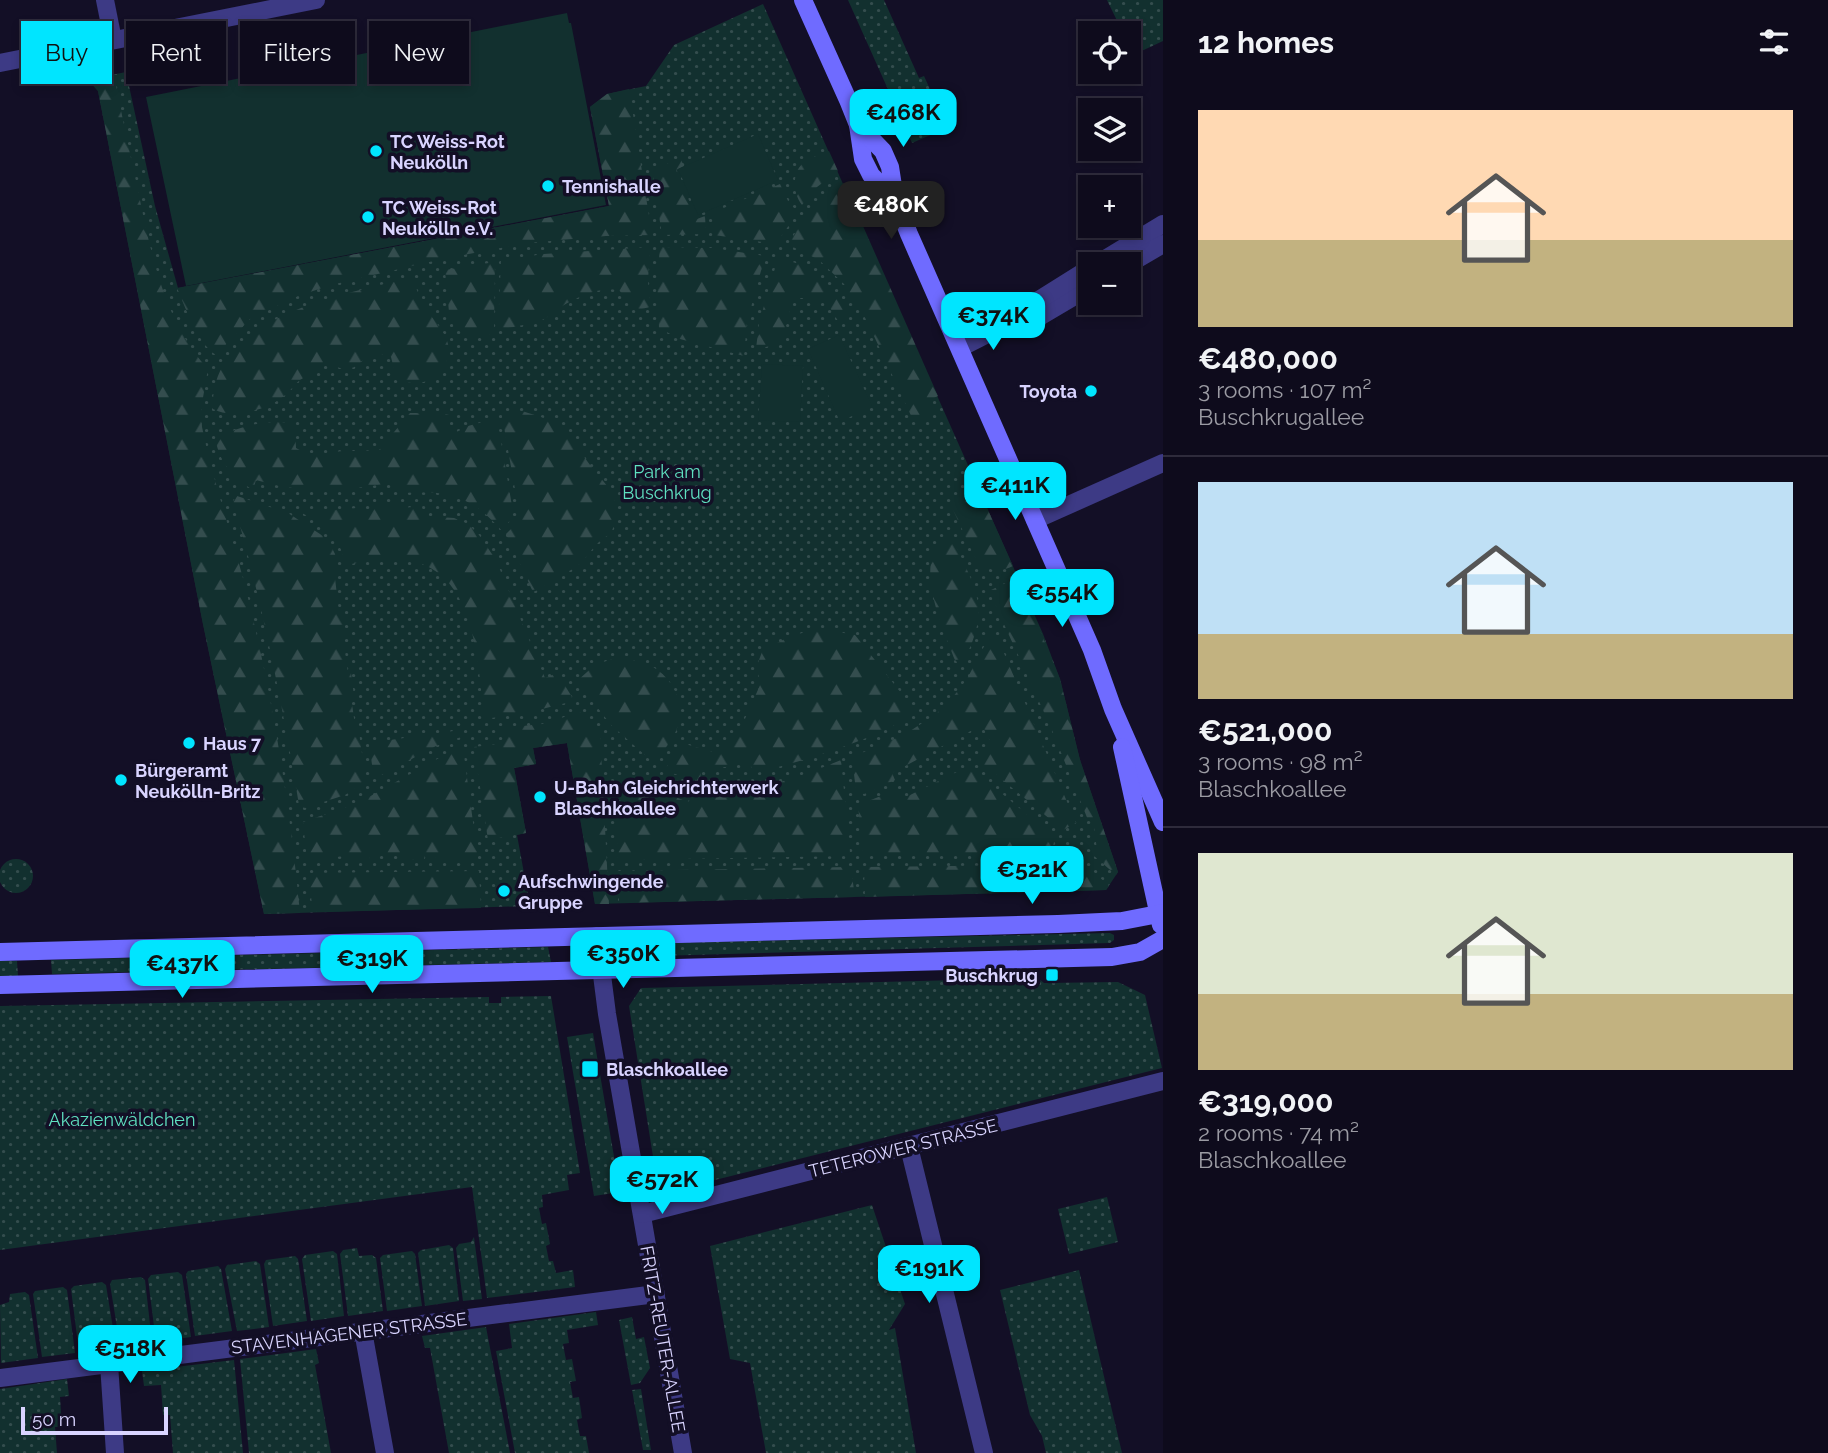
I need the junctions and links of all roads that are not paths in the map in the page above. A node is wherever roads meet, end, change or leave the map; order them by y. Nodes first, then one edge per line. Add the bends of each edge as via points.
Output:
1 (105, 0) edge
2 (316, 0) edge
3 (803, 0) edge
4 (113, 40) junction
5 (0, 63) edge
6 (1163, 224) edge
7 (1163, 244) edge
8 (1117, 252) edge
9 (1141, 257) edge
10 (1078, 276) edge
11 (1078, 294) edge
12 (1009, 323) junction
13 (960, 348) junction
14 (1163, 463) edge
15 (1035, 520) junction
16 (1114, 709) junction
17 (1163, 822) edge
18 (1161, 914) edge
19 (597, 936) junction
20 (1163, 937) edge
21 (0, 952) edge
22 (601, 970) junction
23 (0, 985) edge
24 (1163, 1081) edge
25 (909, 1147) junction
26 (642, 1214) junction
27 (656, 1294) junction
28 (363, 1331) junction
29 (109, 1364) junction
30 (0, 1378) edge
31 (115, 1453) edge
32 (385, 1453) edge
33 (683, 1453) edge
34 (984, 1453) edge

1 - 4 street
2 - 4 street
3 - 13 main road via 858,125 883,151 895,199
4 - 5 street
6 - 8 street
7 - 9 street
10 - 12 street
11 - 12 street via 1029,323
12 - 13 street
13 - 15 main road
14 - 15 street
15 - 16 main road
16 - 17 main road
16 - 18 main road
18 - 19 main road via 1058,924
18 - 20 main road
19 - 21 main road
19 - 22 street, FRITZ-REUTER-ALLEE
20 - 22 main road via 1140,952 1112,957
22 - 23 main road
22 - 26 street, FRITZ-REUTER-ALLEE
24 - 25 street, TETEROWER STRASSE
25 - 26 street, TETEROWER STRASSE
25 - 34 street
26 - 27 street, FRITZ-REUTER-ALLEE
27 - 28 street, STAVENHAGENER STRASSE
27 - 33 street, FRITZ-REUTER-ALLEE
28 - 29 street, STAVENHAGENER STRASSE
28 - 32 street
29 - 30 street, STAVENHAGENER STRASSE
29 - 31 street

